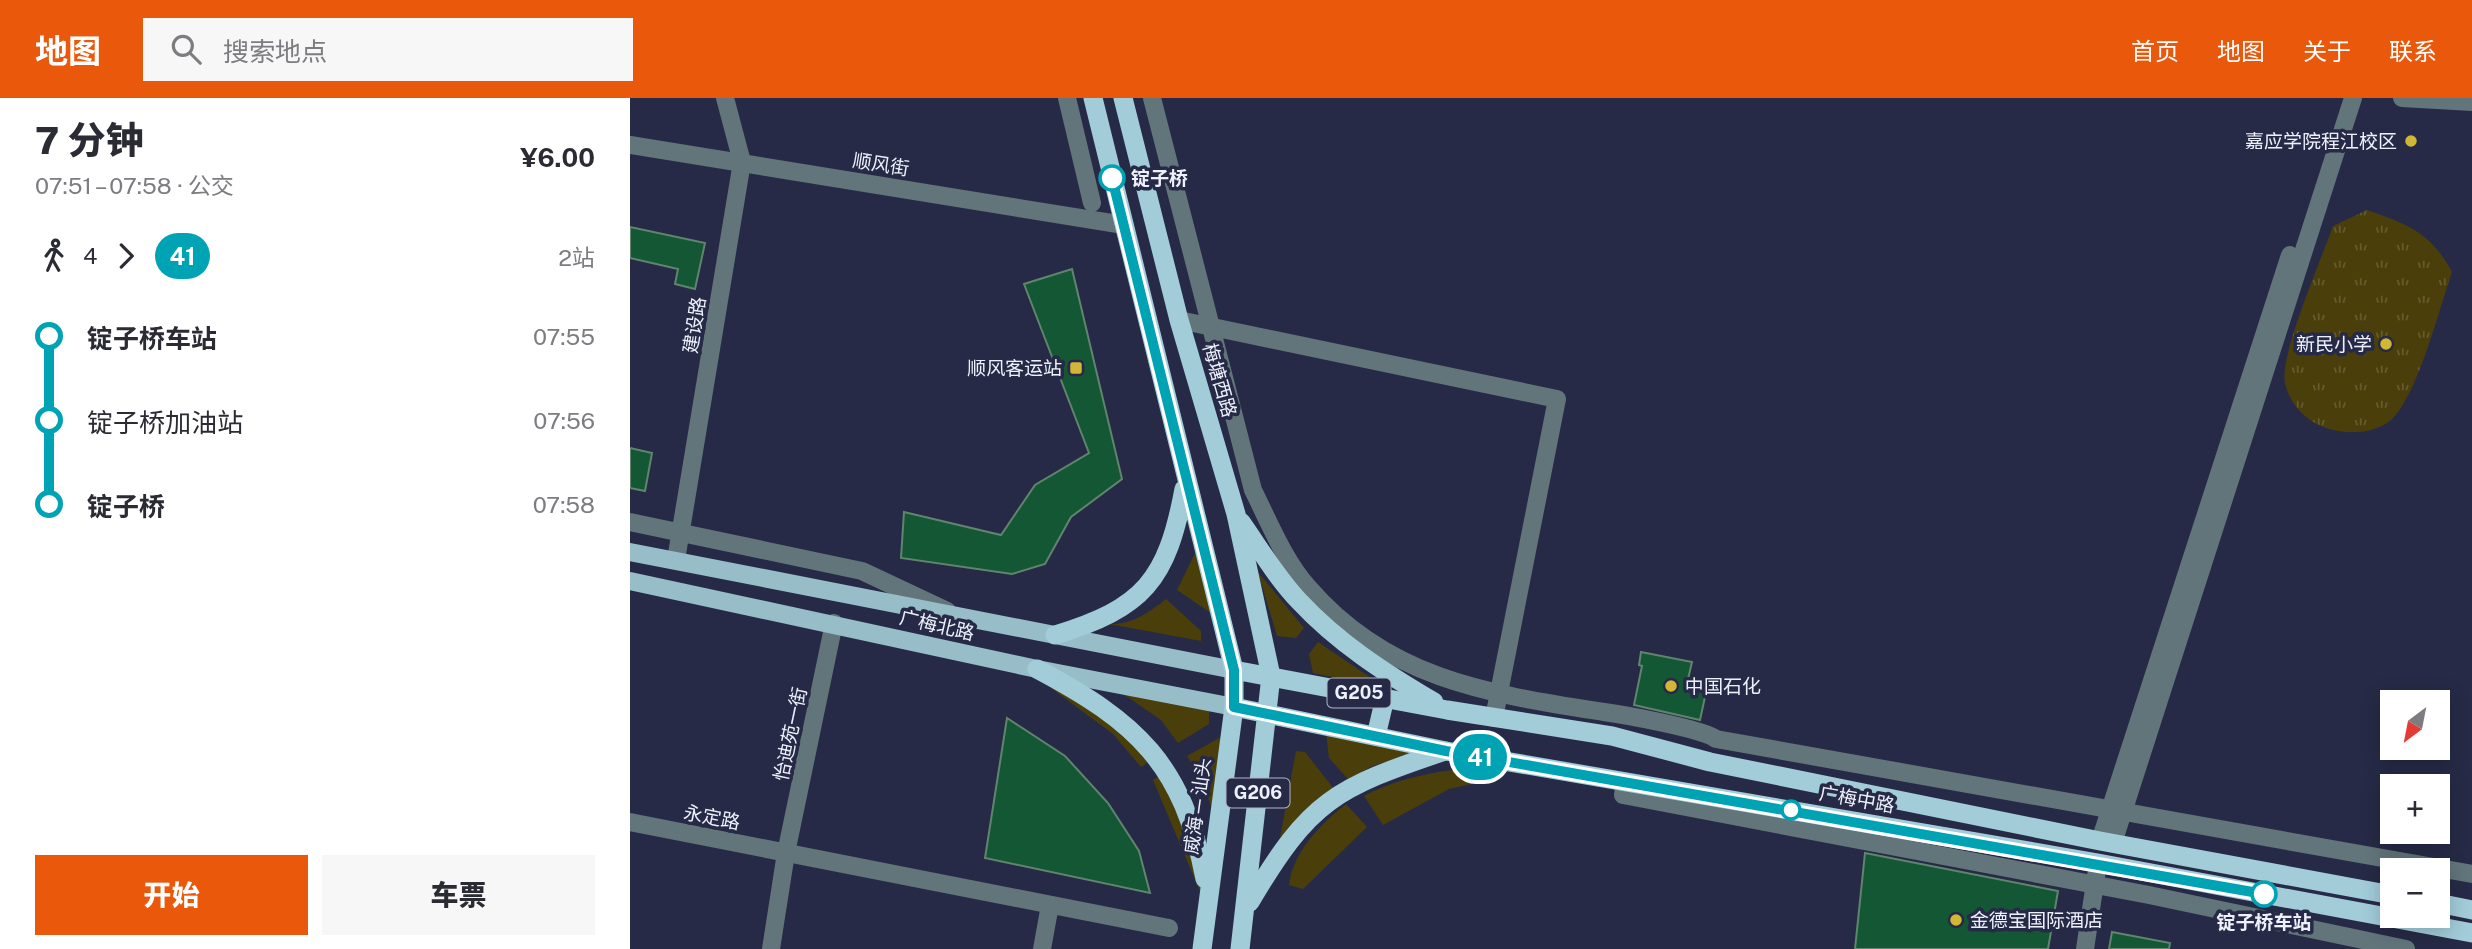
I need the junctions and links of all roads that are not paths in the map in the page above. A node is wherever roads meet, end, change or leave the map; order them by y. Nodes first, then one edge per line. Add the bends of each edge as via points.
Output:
1 (725, 98) edge
2 (1067, 98) edge
3 (1093, 98) edge
4 (1123, 98) edge
5 (1152, 98) edge
6 (2340, 98) edge
7 (2353, 98) edge
8 (2402, 98) edge
9 (2472, 102) edge
10 (630, 145) edge
11 (742, 162) junction
12 (1092, 203) dead end
13 (1124, 225) junction
14 (1179, 320) junction
15 (1212, 328) junction
16 (1186, 481) junction
17 (1236, 514) junction
18 (630, 522) edge
19 (681, 533) junction
20 (630, 552) edge
21 (676, 560) junction
22 (630, 580) edge
23 (963, 619) junction
24 (834, 623) junction
25 (1055, 635) junction
26 (1037, 669) junction
27 (1234, 670) junction
28 (1271, 676) junction
29 (1499, 695) junction
30 (1385, 698) junction
31 (1234, 707) junction
32 (1447, 710) junction
33 (1267, 714) junction
34 (1494, 718) junction
35 (1376, 736) junction
36 (1446, 751) junction
37 (1625, 782) junction
38 (2116, 813) junction
39 (630, 822) edge
40 (2107, 842) junction
41 (786, 853) junction
42 (2098, 863) junction
43 (2472, 874) edge
44 (2095, 885) junction
45 (1207, 893) junction
46 (2380, 893) edge
47 (1050, 905) junction
48 (2450, 906) edge
49 (1245, 909) junction
50 (2472, 910) edge
51 (1169, 928) dead end
52 (2472, 933) edge
53 (771, 949) edge
54 (1042, 949) edge
55 (1202, 949) edge
56 (1240, 949) edge
57 (2085, 949) edge
58 (2406, 949) edge

1 - 11 street, 建设路
2 - 12 street
3 - 13 highway, G206
4 - 14 highway, 梅塘西路 / G206
5 - 15 street
6 - 38 street
7 - 38 street
8 - 9 street
10 - 11 street, 顺风街
11 - 13 street, 顺风街
11 - 19 street, 建设路
13 - 16 highway, G206
14 - 15 street
14 - 17 highway, 梅塘西路 / G206
15 - 29 street via 1254,490 1307,586 1357,634 1396,660 1440,679
15 - 29 street via 1557,399
16 - 25 highway via 1169,551 1146,589 1108,616
16 - 27 highway, G206
17 - 28 highway, 梅塘西路 / G206
17 - 32 highway via 1298,601 1388,675
18 - 19 street
19 - 21 street, 建设路
19 - 23 street via 862,571
20 - 21 main road, 广梅北路
21 - 23 main road, 广梅北路
22 - 24 main road, 广梅北路
23 - 25 main road, 广梅北路
24 - 26 main road, 广梅北路
24 - 41 street, 怡迪苑一街
25 - 27 main road, 广梅北路
26 - 31 main road, 广梅北路
26 - 45 highway via 1087,695 1127,724 1159,761 1182,798 1198,841
27 - 28 highway, 广梅中路 / G205
27 - 31 highway, 威海—汕头 / G206
28 - 30 highway, 广梅中路 / G205
28 - 33 highway, G206
29 - 34 street
29 - 38 street
30 - 32 highway, 广梅中路 / G205
30 - 35 highway
31 - 33 highway, 广梅中路 / G205
31 - 45 highway, 威海—汕头 / G206
32 - 34 highway, 广梅中路 / G205
33 - 35 highway, 广梅中路 / G205
33 - 49 highway, G206
34 - 40 highway, 广梅中路 / G205 via 1612,736 1710,762
35 - 36 highway, 广梅中路 / G205
36 - 37 highway, 广梅中路 / G205
36 - 49 highway via 1364,779 1332,797 1303,822 1278,854
37 - 42 highway, 广梅中路 / G205
37 - 44 street via 1623,795
38 - 40 street
38 - 43 street
39 - 41 street, 永定路
40 - 46 highway, 广梅中路 / G205
41 - 47 street, 永定路
41 - 53 street, 怡迪苑一街
42 - 44 street
42 - 52 highway, 广梅中路 / G205
44 - 57 street
44 - 58 street
45 - 55 highway, 威海—汕头 / G206
47 - 51 street, 永定路
47 - 54 street
48 - 50 highway
49 - 56 highway, G206

